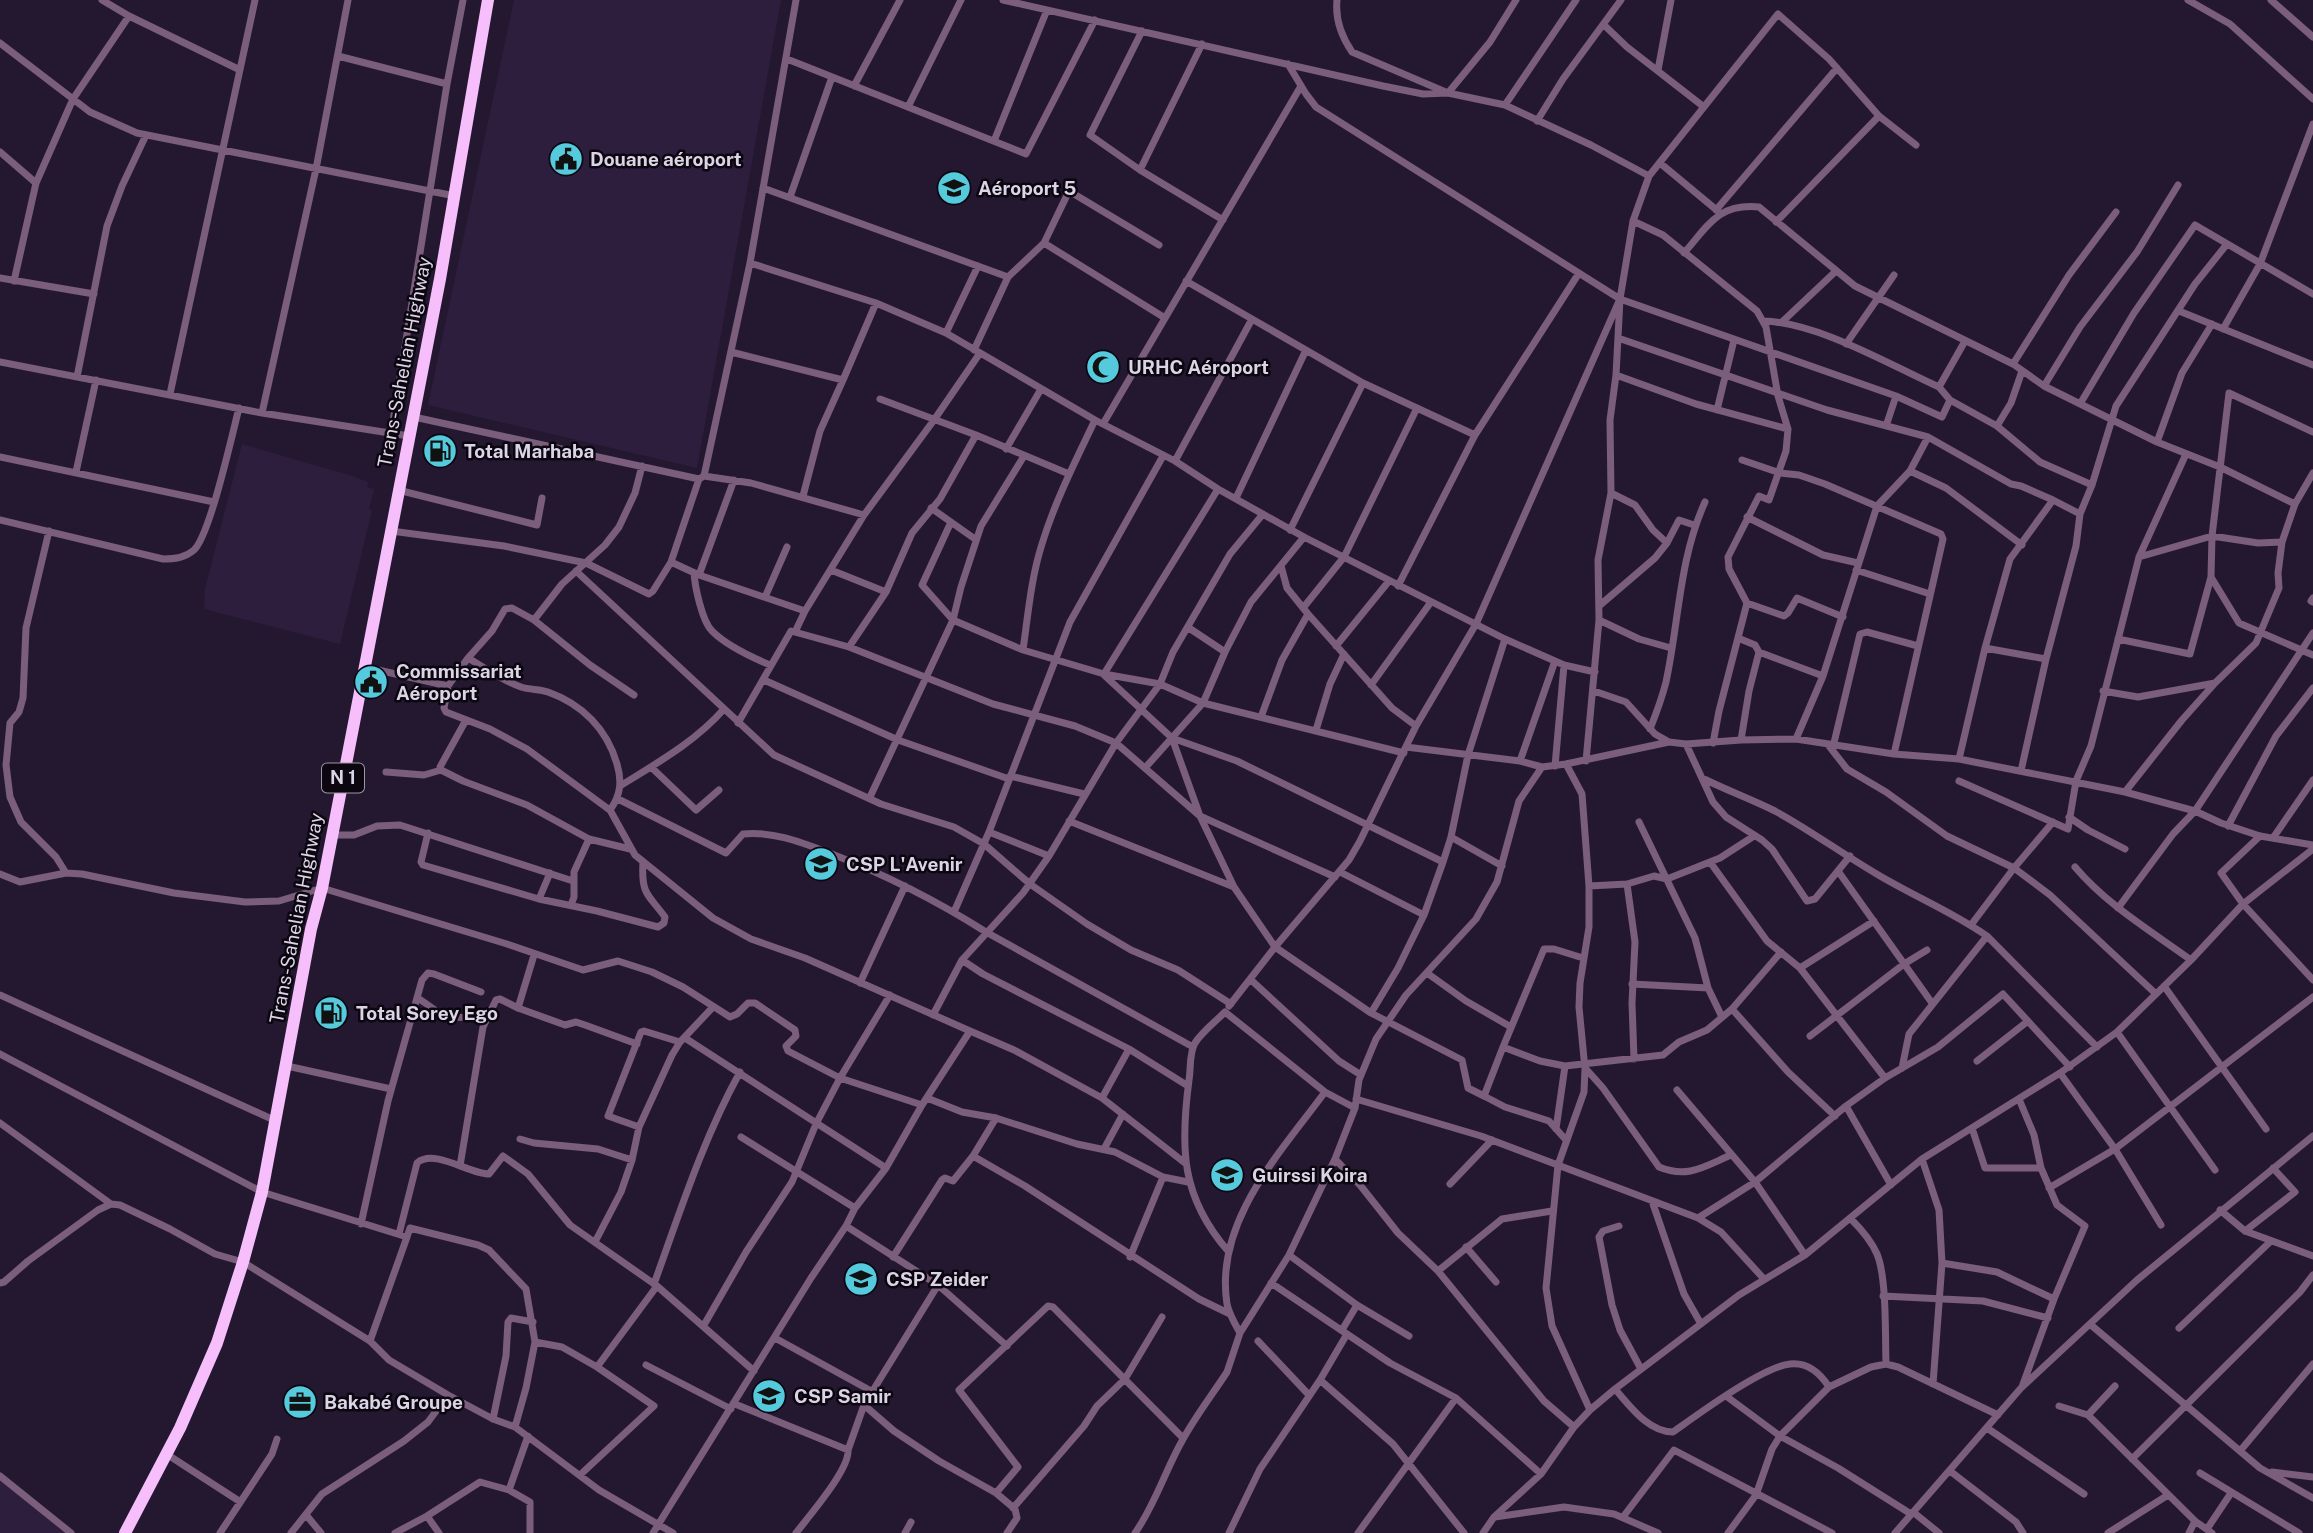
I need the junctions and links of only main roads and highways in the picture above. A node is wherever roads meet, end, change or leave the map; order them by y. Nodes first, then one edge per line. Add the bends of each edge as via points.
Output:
1 (488, 0) edge
2 (125, 1533) edge

1 - 2 highway, Trans-Sahelian Highway / N 1 via 414,418 262,1192 216,1343 168,1455

